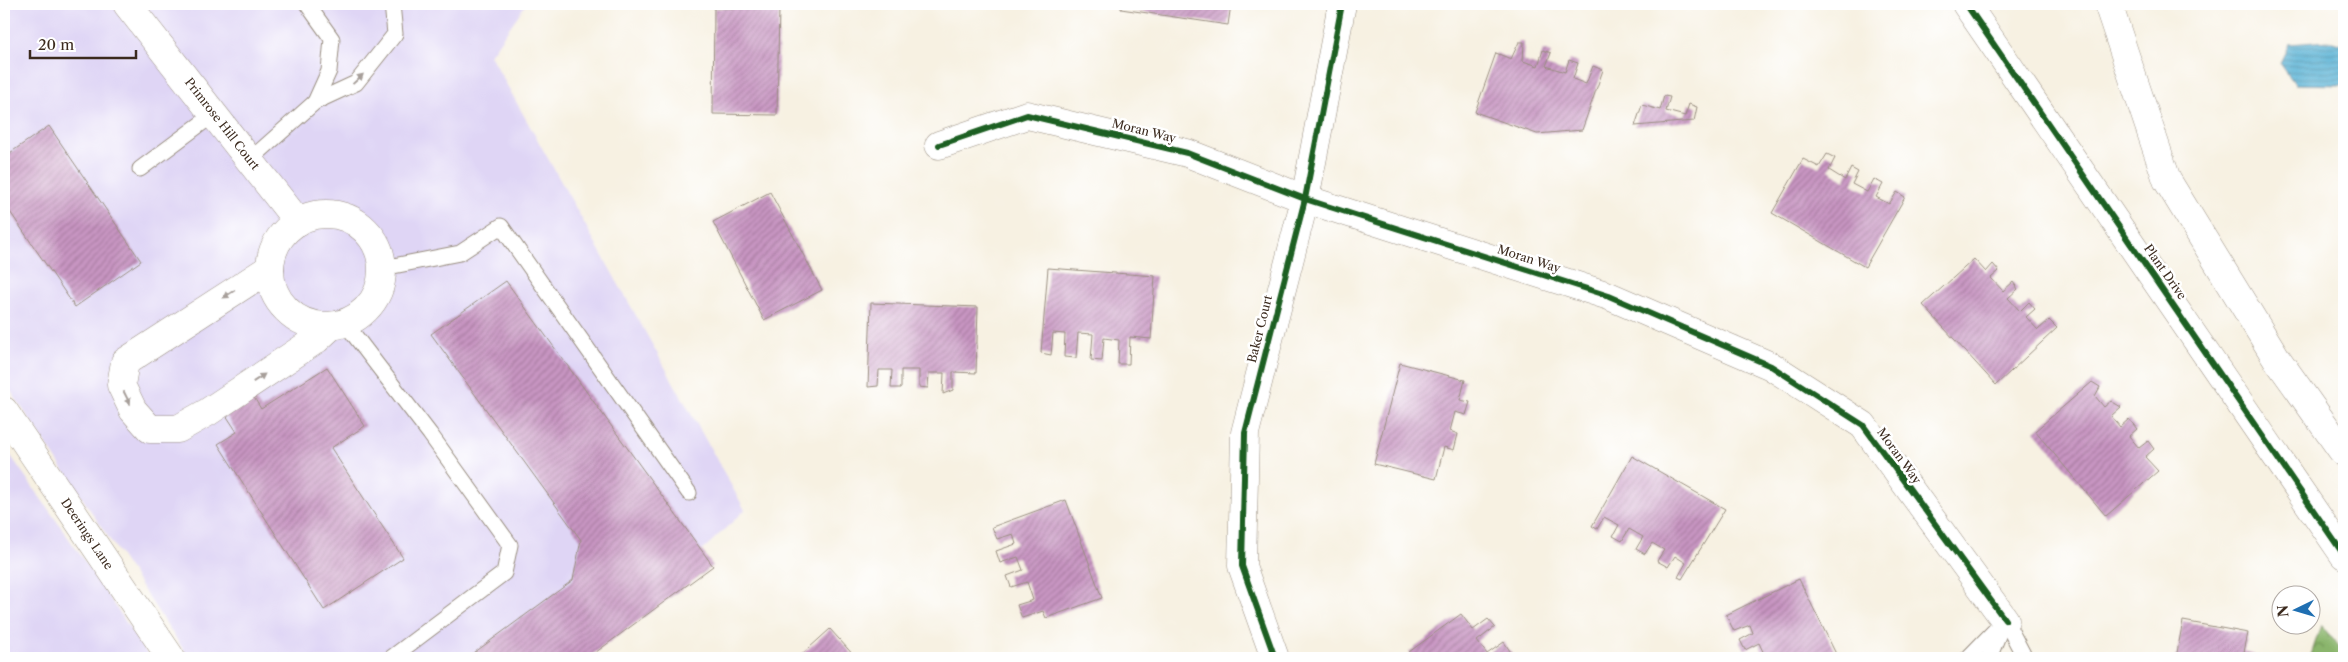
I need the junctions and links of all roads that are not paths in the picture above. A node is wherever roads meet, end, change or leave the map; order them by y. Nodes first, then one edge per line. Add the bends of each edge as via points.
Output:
1 (126, 4) edge
2 (307, 4) edge
3 (392, 4) edge
4 (1342, 4) edge
5 (1966, 4) edge
6 (2108, 4) edge
7 (316, 102) junction
8 (214, 114) junction
9 (939, 145) dead end
10 (250, 160) junction
11 (140, 170) dead end
12 (1305, 199) junction
13 (298, 222) junction
14 (270, 268) junction
15 (382, 268) junction
16 (338, 324) junction
17 (4, 410) edge
18 (2344, 453) edge
19 (689, 494) dead end
20 (2344, 554) edge
21 (2005, 620) junction
22 (171, 658) edge
23 (391, 658) edge
24 (1275, 658) edge
25 (1968, 658) edge
26 (1989, 658) edge
27 (2025, 658) edge

1 - 8 street, Primrose Hill Court
2 - 7 lane via 332,40 329,71
7 -> 3 lane via 356,83 395,34
4 - 12 street, Baker Court
5 - 20 street, Plant Drive
6 - 18 street via 2167,180 2277,360
7 - 10 lane
8 - 10 street, Primrose Hill Court
8 - 11 lane
9 - 12 street, Moran Way via 1027,116 1187,153
10 - 13 street, Primrose Hill Court
12 - 21 street, Moran Way via 1609,296 1771,366 1863,425
12 - 24 street, Baker Court via 1245,433 1242,566
13 - 14 street via 284,233
13 - 15 street via 316,214 335,214 354,221 369,233 378,250
14 - 16 street via 277,295 295,317 313,324
14 -> 16 street via 125,362 120,385 133,410 150,429 178,429 186,425
15 - 16 street via 380,286 372,302 360,315
15 - 19 lane via 460,253 501,226
16 - 23 lane via 430,434 510,544 504,573
17 - 22 street, Deerings Lane
21 - 25 lane
21 - 26 lane
21 - 27 lane

